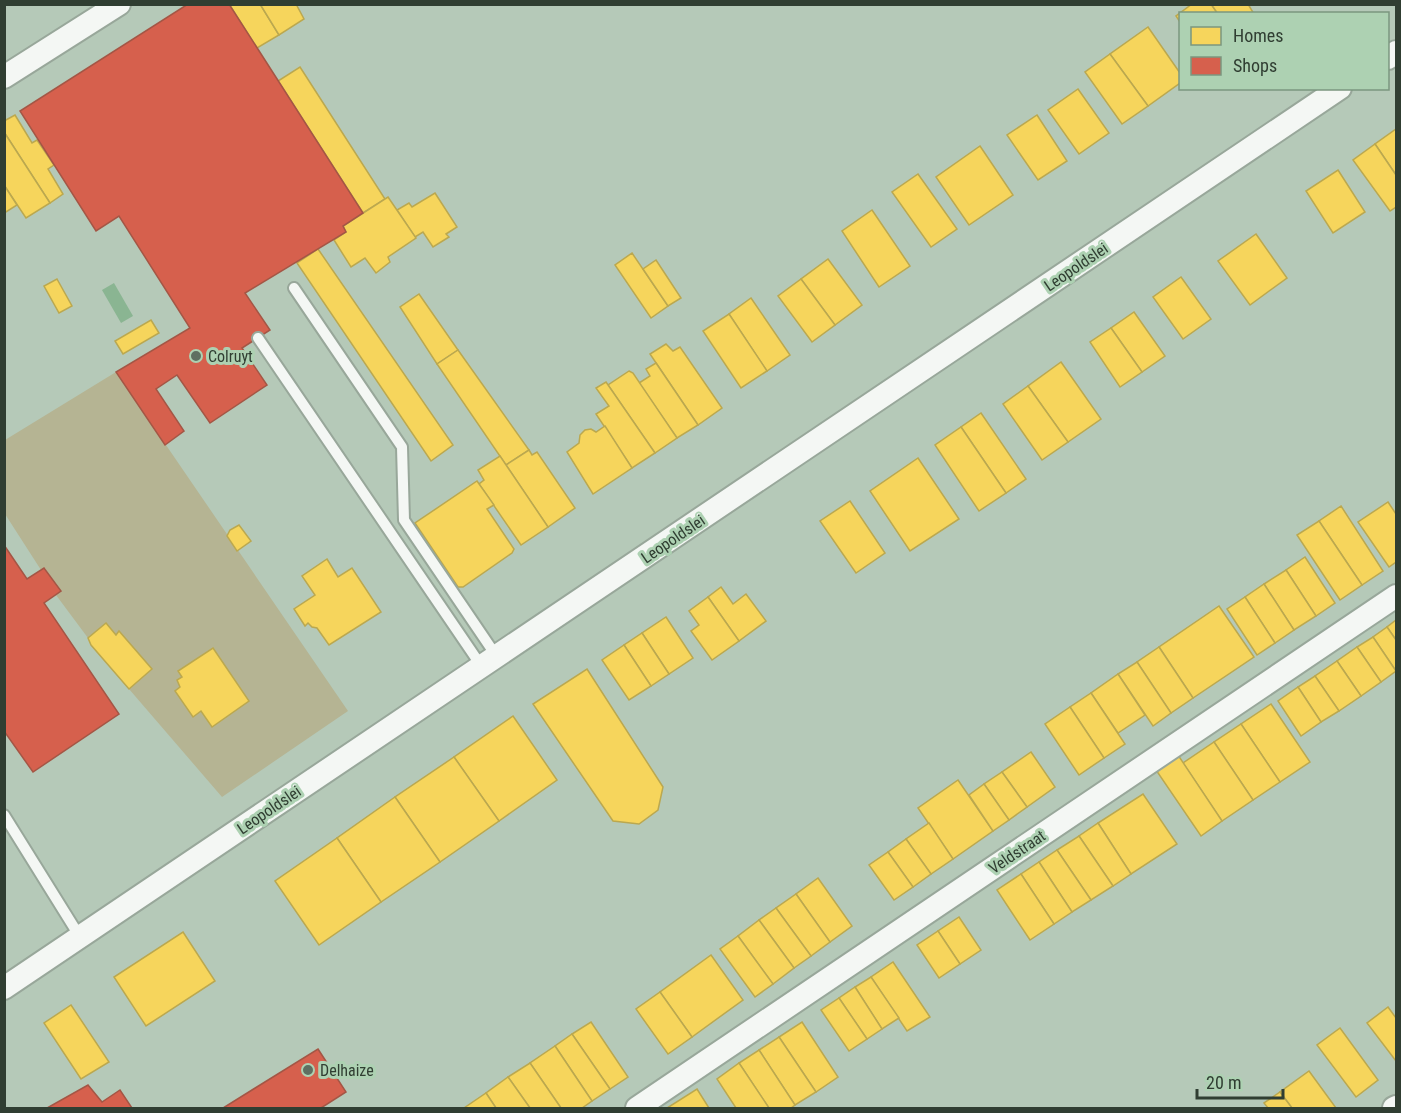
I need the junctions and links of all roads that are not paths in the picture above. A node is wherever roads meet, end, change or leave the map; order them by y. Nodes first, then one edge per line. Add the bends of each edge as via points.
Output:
1 (119, 4) edge
2 (4, 77) edge
3 (1337, 90) edge
4 (294, 288) dead end
5 (258, 338) dead end
6 (1396, 596) edge
7 (490, 662) junction
8 (4, 815) edge
9 (80, 937) junction
10 (4, 988) edge
11 (636, 1108) edge

1 - 2 street
3 - 7 street, Leopoldslei
4 - 7 lane via 402,447 404,520
5 - 7 lane
6 - 11 street, Veldstraat
7 - 9 street, Leopoldslei
8 - 9 lane
9 - 10 street, Leopoldslei

